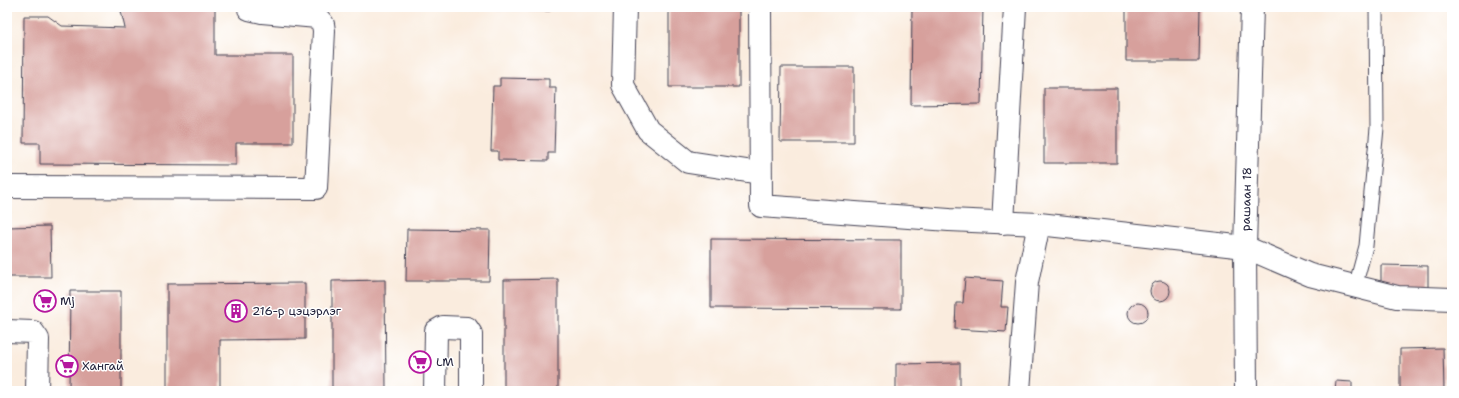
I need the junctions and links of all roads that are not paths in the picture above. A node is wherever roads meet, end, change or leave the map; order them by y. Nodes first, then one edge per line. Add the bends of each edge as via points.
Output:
1 (249, 7) edge
2 (625, 7) edge
3 (760, 7) edge
4 (1015, 7) edge
5 (1252, 7) edge
6 (1376, 7) edge
7 (760, 173) junction
8 (7, 187) edge
9 (1003, 222) junction
10 (1039, 224) junction
11 (1245, 247) junction
12 (1355, 286) junction
13 (1452, 299) edge
14 (7, 331) edge
15 (37, 391) edge
16 (435, 391) edge
17 (471, 391) edge
18 (1019, 391) edge
19 (1246, 391) edge

1 - 8 street via 262,12 317,17 323,24 316,188
2 - 7 street via 623,85 648,130 688,162
3 - 7 street
4 - 9 street
5 - 11 street, рашаан 18
6 - 12 lane via 1377,128 1366,246
7 - 9 street via 760,206
9 - 10 street
10 - 11 street
10 - 18 street via 1026,282
11 - 12 street via 1310,275
11 - 19 street, рашаан 18
12 - 13 street via 1397,297
14 - 15 street via 33,332 38,339
16 - 17 street via 436,332 443,327 466,328 471,334

